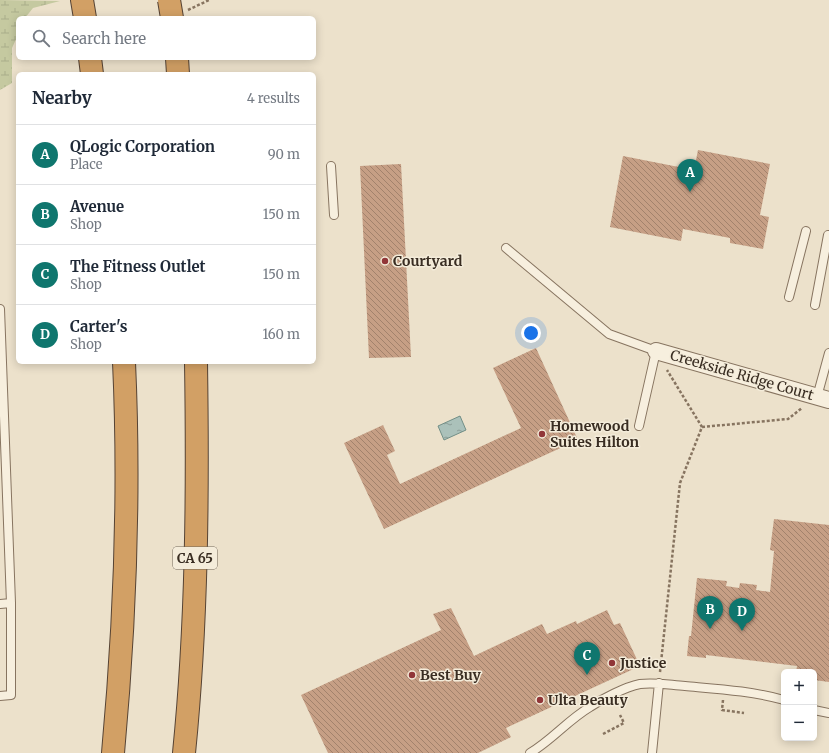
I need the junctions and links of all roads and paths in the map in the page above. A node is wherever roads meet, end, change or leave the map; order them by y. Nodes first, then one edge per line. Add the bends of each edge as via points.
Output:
1 (82, 0) edge
2 (169, 0) edge
3 (85, 16) edge
4 (172, 16) edge
5 (90, 60) edge
6 (176, 60) edge
7 (92, 72) edge
8 (178, 72) edge
9 (331, 166) dead end
10 (334, 215) dead end
11 (806, 231) dead end
12 (828, 235) edge
13 (506, 248) dead end
14 (790, 298) dead end
15 (815, 305) dead end
16 (0, 309) edge
17 (656, 351) junction
18 (829, 353) edge
19 (124, 364) edge
20 (196, 364) edge
21 (823, 398) edge
22 (639, 426) dead end
23 (702, 427) junction
24 (0, 604) edge
25 (11, 604) junction
26 (659, 683) junction
27 (0, 696) edge
28 (781, 699) edge
29 (817, 711) edge
30 (829, 714) edge
31 (620, 715) dead end
32 (603, 734) dead end
33 (114, 753) edge
34 (184, 753) edge
35 (530, 753) edge
36 (652, 753) edge

1 - 3 highway
2 - 4 highway, bridge
5 - 7 highway, bridge
6 - 8 highway
9 - 10 lane
11 - 14 lane
12 - 15 lane
13 - 17 lane via 609,334
16 - 25 lane
17 - 21 street, Creekside Ridge Court
17 - 22 lane
17 - 23 path
18 - 21 lane
19 - 33 highway via 127,436 124,604
20 - 34 highway, CA 65 via 194,597
21 - 23 path via 788,419
23 - 26 path via 680,483
24 - 25 lane
25 - 27 lane via 11,695
26 - 28 lane via 752,693
26 - 35 lane via 639,684 591,706
26 - 36 lane
29 - 30 lane
31 - 32 path via 624,724

